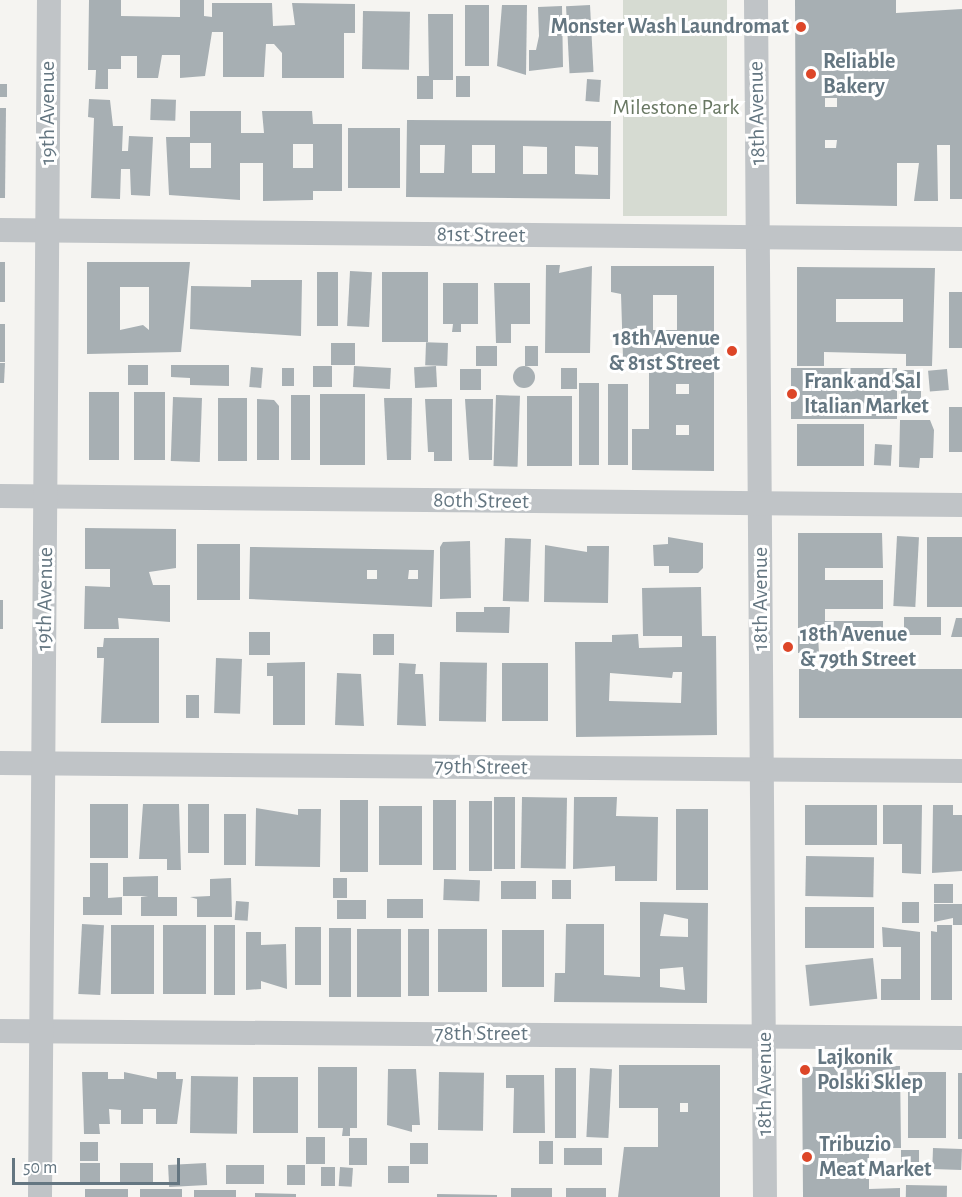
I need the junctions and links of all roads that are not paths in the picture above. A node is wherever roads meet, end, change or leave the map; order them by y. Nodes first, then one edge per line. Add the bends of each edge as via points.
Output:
1 (49, 0) edge
2 (756, 0) edge
3 (0, 230) edge
4 (47, 230) junction
5 (758, 238) junction
6 (962, 239) edge
7 (0, 496) edge
8 (46, 496) junction
9 (760, 504) junction
10 (962, 505) edge
11 (0, 763) edge
12 (43, 763) junction
13 (763, 770) junction
14 (962, 771) edge
15 (0, 1031) edge
16 (42, 1031) junction
17 (765, 1036) junction
18 (962, 1038) edge
19 (40, 1197) edge
20 (765, 1197) edge

1 - 4 street, 19th Avenue
2 - 5 street, 18th Avenue
3 - 4 street, 81st Street
4 - 5 street, 81st Street
4 - 8 street, 19th Avenue
5 - 6 street, 81st Street
5 - 9 street, 18th Avenue
7 - 8 street, 80th Street
8 - 9 street, 80th Street
8 - 12 street, 19th Avenue
9 - 10 street, 80th Street
9 - 13 street, 18th Avenue
11 - 12 street, 79th Street
12 - 13 street, 79th Street
12 - 16 street, 19th Avenue
13 - 14 street, 79th Street
13 - 17 street, 18th Avenue
15 - 16 street, 78th Street
16 - 17 street, 78th Street
16 - 19 street, 19th Avenue
17 - 18 street, 78th Street
17 - 20 street, 18th Avenue

